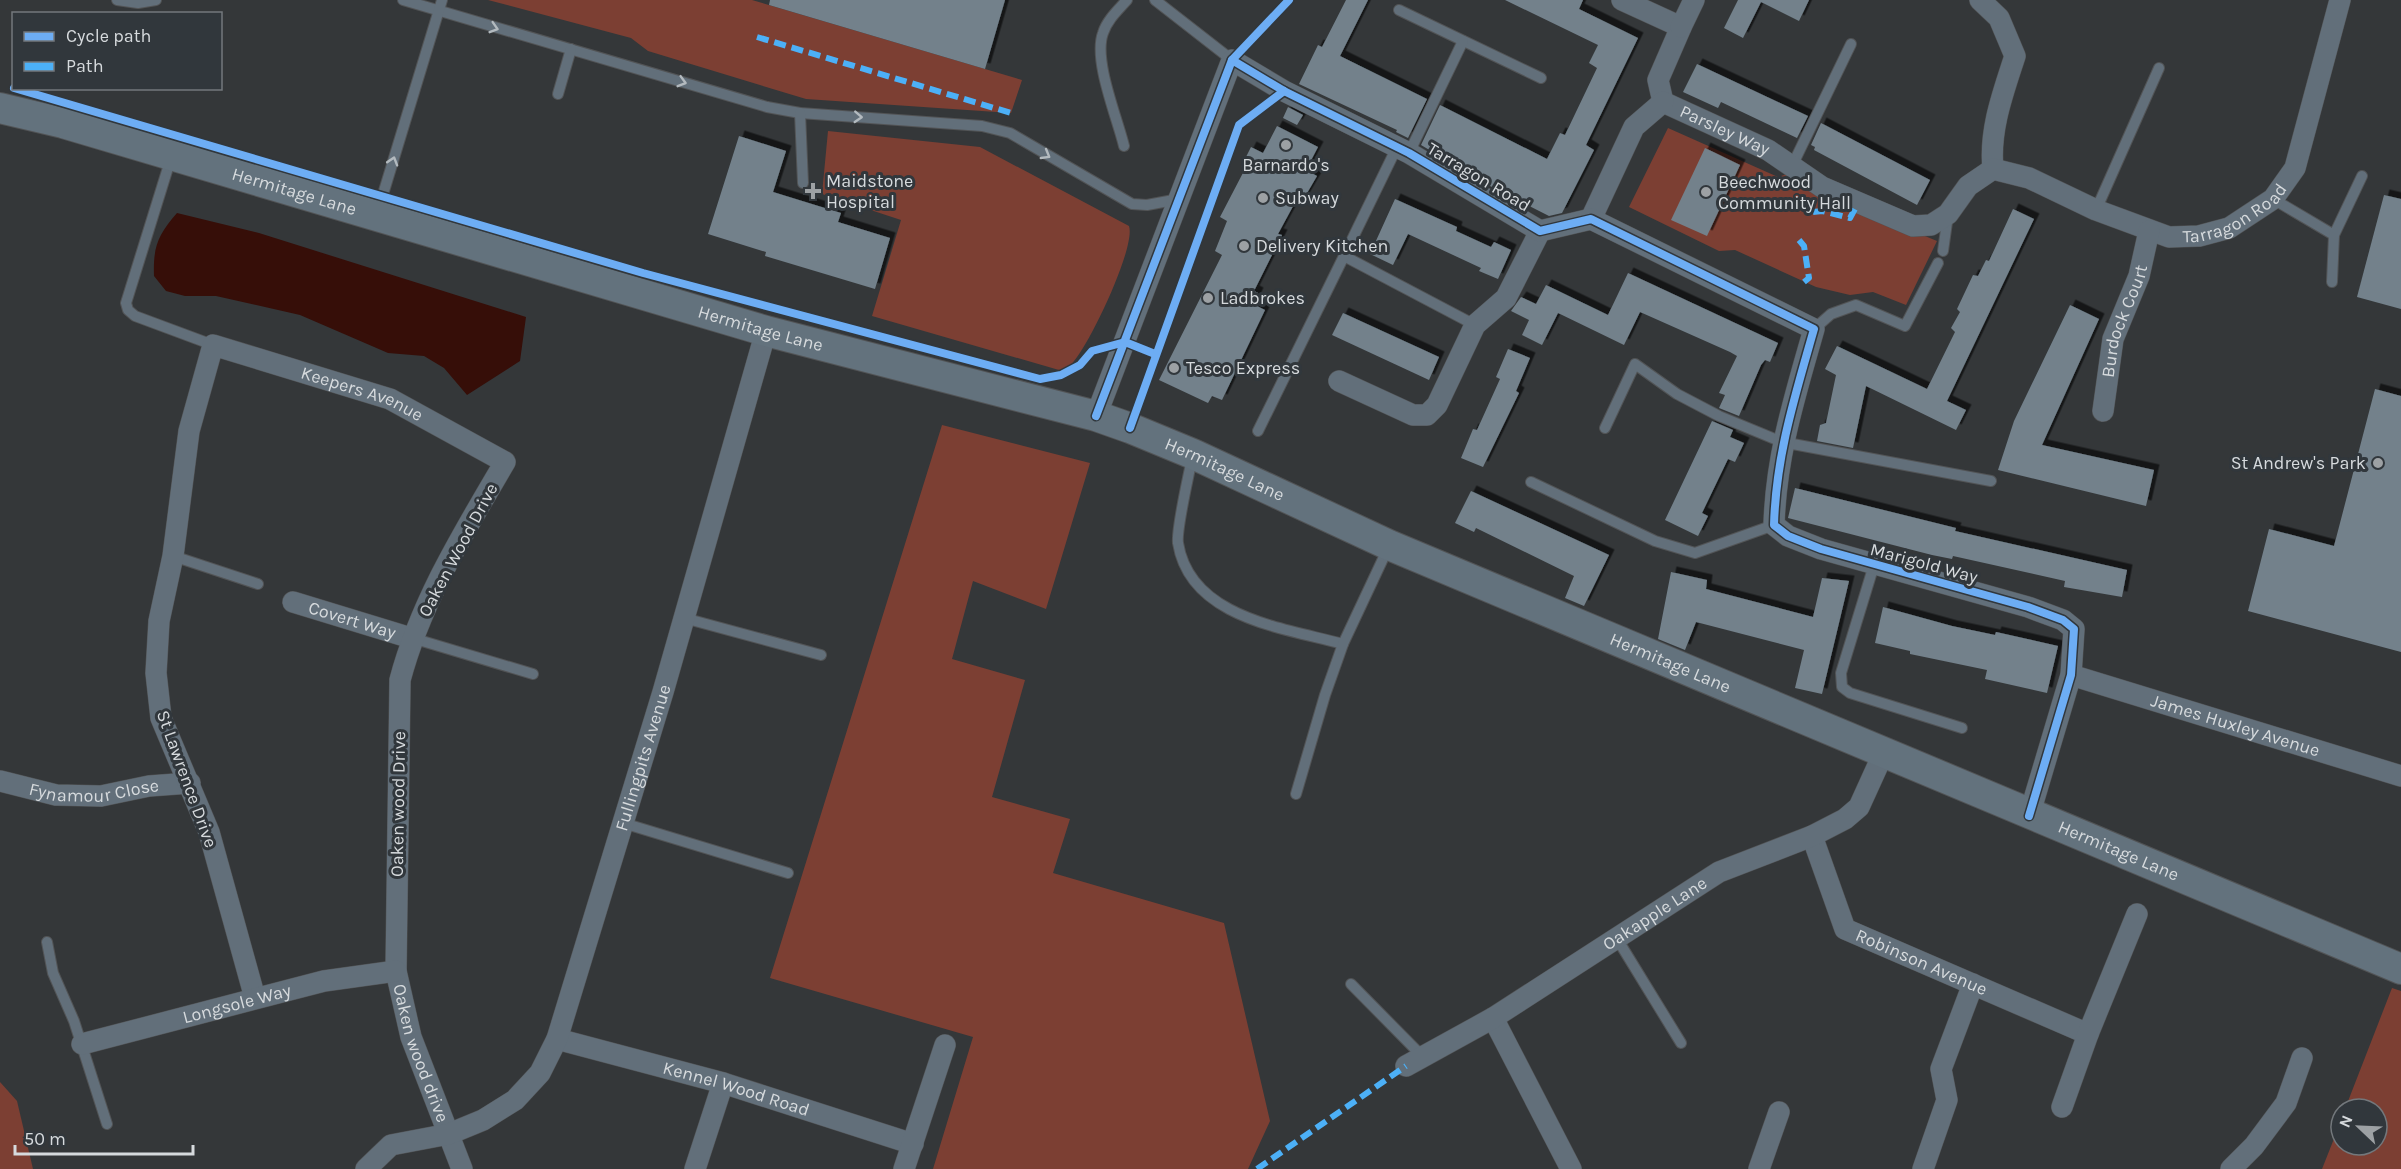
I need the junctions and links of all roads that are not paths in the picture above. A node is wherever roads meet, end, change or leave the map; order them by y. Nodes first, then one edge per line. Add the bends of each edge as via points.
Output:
1 (117, 0) edge
2 (156, 0) edge
3 (404, 0) edge
4 (1127, 0) edge
5 (1155, 0) edge
6 (1622, 0) edge
7 (1694, 0) edge
8 (1980, 0) edge
9 (2340, 0) edge
10 (440, 5) edge
11 (1399, 10) dead end
12 (1682, 27) junction
13 (1463, 41) junction
14 (1851, 44) dead end
15 (571, 49) junction
16 (1232, 60) junction
17 (2158, 68) dead end
18 (1541, 78) dead end
19 (558, 94) dead end
20 (1663, 102) junction
21 (0, 108) edge
22 (800, 113) junction
23 (1124, 146) dead end
24 (1403, 150) junction
25 (172, 156) junction
26 (1792, 166) junction
27 (1993, 170) junction
28 (2362, 176) dead end
29 (802, 183) dead end
30 (2273, 199) junction
31 (1179, 200) junction
32 (2096, 210) junction
33 (1948, 214) junction
34 (376, 217) junction
35 (1591, 219) junction
36 (1540, 231) junction
37 (2149, 231) junction
38 (2334, 235) junction
39 (1943, 251) dead end
40 (1344, 256) junction
41 (1938, 263) dead end
42 (2332, 282) dead end
43 (1474, 324) junction
44 (1814, 329) junction
45 (766, 331) junction
46 (213, 345) junction
47 (1338, 381) dead end
48 (2103, 411) dead end
49 (1096, 416) junction
50 (1605, 428) dead end
51 (1258, 430) dead end
52 (1782, 442) junction
53 (1193, 454) junction
54 (505, 462) joint
55 (1991, 481) dead end
56 (1531, 482) dead end
57 (1774, 525) junction
58 (1389, 545) junction
59 (173, 556) junction
60 (1874, 565) junction
61 (258, 584) dead end
62 (293, 602) dead end
63 (684, 618) junction
64 (411, 638) junction
65 (1343, 644) junction
66 (821, 655) dead end
67 (533, 674) dead end
68 (2071, 675) junction
69 (1962, 728) dead end
70 (1884, 752) junction
71 (2401, 776) edge
72 (0, 780) edge
73 (190, 783) junction
74 (1296, 794) dead end
75 (2029, 816) junction
76 (623, 823) junction
77 (1812, 836) junction
78 (788, 873) dead end
79 (2137, 914) dead end
80 (1616, 937) junction
81 (47, 942) dead end
82 (2401, 969) edge
83 (396, 971) junction
84 (1351, 984) dead end
85 (1973, 984) junction
86 (255, 998) junction
87 (1493, 1018) junction
88 (2088, 1034) junction
89 (557, 1040) junction
90 (1681, 1043) dead end
91 (82, 1044) junction
92 (945, 1045) dead end
93 (2302, 1058) dead end
94 (1414, 1061) joint
95 (723, 1083) junction
96 (2062, 1107) dead end
97 (1779, 1112) dead end
98 (107, 1124) dead end
99 (449, 1134) junction
100 (913, 1144) junction
101 (366, 1169) edge
102 (462, 1169) edge
103 (695, 1169) edge
104 (904, 1169) edge
105 (1571, 1169) edge
106 (1759, 1169) edge
107 (1923, 1169) edge
108 (2231, 1169) edge

1 - 2 lane
3 - 10 lane
4 - 23 lane via 1108,23 1100,43
5 - 16 lane
6 - 12 street
7 - 12 street, Parsley Way
8 - 27 street via 1999,18 2015,56 1998,109 1991,152
9 - 30 street, Tarragon Road via 2295,168
10 -> 15 lane
34 -> 10 lane
11 - 13 lane
12 - 20 street, Parsley Way via 1658,80
13 - 18 lane
13 - 24 lane
14 - 26 lane
15 - 19 lane
15 -> 22 lane via 767,107
16 - 24 street, Tarragon Road via 1284,91
16 - 31 street
17 - 32 lane
20 - 26 street, Parsley Way via 1768,150
20 - 35 street via 1634,127
21 - 25 main road, Hermitage Lane
22 - 29 lane
22 -> 31 lane via 982,126 1010,133 1132,204
24 - 36 street, Tarragon Road
24 - 40 lane
25 - 34 main road, Hermitage Lane
25 - 46 lane via 126,303 135,316
26 - 33 street, Parsley Way via 1822,187 1913,226 1931,225
27 - 32 street, Tarragon Road via 2029,178
27 - 33 street via 1968,186
28 - 38 lane
30 - 37 street, Tarragon Road via 2229,228 2199,236 2169,237
30 - 38 lane
31 - 49 street
32 - 37 street, Tarragon Road
33 - 39 lane
34 - 45 main road, Hermitage Lane
35 - 36 street, Tarragon Road
35 - 44 street
36 - 43 street via 1506,298
37 - 48 street, Burdock Court via 2139,276 2114,339
38 - 42 lane
40 - 43 lane
40 - 51 lane
41 - 44 lane via 1905,326 1856,305 1831,314
43 - 47 street via 1437,405 1427,415 1413,415
44 - 52 street
45 - 49 main road, Hermitage Lane
45 - 63 street, Fullingpits Avenue
46 - 54 street, Keepers Avenue via 390,399
46 - 59 street, St Lawrence Drive via 189,431
49 - 53 main road, Hermitage Lane
50 - 52 lane via 1635,364 1708,411
52 - 55 lane
52 - 57 street
53 - 58 main road, Hermitage Lane
53 - 65 lane via 1178,542 1191,575 1207,596 1238,616
54 - 64 street, Oaken Wood Drive via 449,558
56 - 57 lane via 1655,541 1695,553
57 - 60 street, Marigold Way via 1788,536
58 - 65 lane
58 - 70 main road, Hermitage Lane
59 - 61 lane
59 - 73 street, St Lawrence Drive via 159,621 156,673 161,718
60 - 68 street, Marigold Way via 2063,620 2074,629
60 - 69 lane via 1841,673 1842,687 1850,693
62 - 64 street, Covert Way
63 - 66 lane
63 - 76 street, Fullingpits Avenue
64 - 67 lane
64 - 83 street, Oaken wood Drive via 400,680
65 - 74 lane
68 - 71 street, James Huxley Avenue
68 - 75 street, Marigold Way
70 - 75 main road, Hermitage Lane
70 - 77 street, Oakapple Lane via 1859,807
72 - 73 street, Fynamour Close via 56,795 101,796
73 - 86 street, St Lawrence Drive via 209,832
75 - 82 main road, Hermitage Lane
76 - 78 lane
76 - 89 street, Fullingpits Avenue
77 - 80 street, Oakapple Lane via 1719,872
77 - 85 street, Robinson Avenue via 1845,929
79 - 88 street
80 - 87 street, Oakapple Lane
80 - 90 lane
81 - 91 lane via 53,973
83 - 86 street, Longsole Way via 324,981
83 - 99 street, Oaken wood drive via 411,1037
84 - 94 lane
85 - 88 street, Robinson Avenue
85 - 107 street via 1941,1069 1947,1100
86 - 91 street, Longsole Way
87 - 94 street, Oakapple Lane
87 - 105 street
88 - 96 street
89 - 95 street, Kennel Wood Road
89 - 99 street, Fullingpits Avenue via 540,1073 515,1100 483,1120
91 - 98 lane
92 - 100 street
93 - 108 street via 2286,1103
95 - 100 street, Kennel Wood Road
95 - 103 street
97 - 106 street
99 - 101 street, Fullingpits Avenue via 391,1145
99 - 102 street, Oaken wood drive
100 - 104 street

